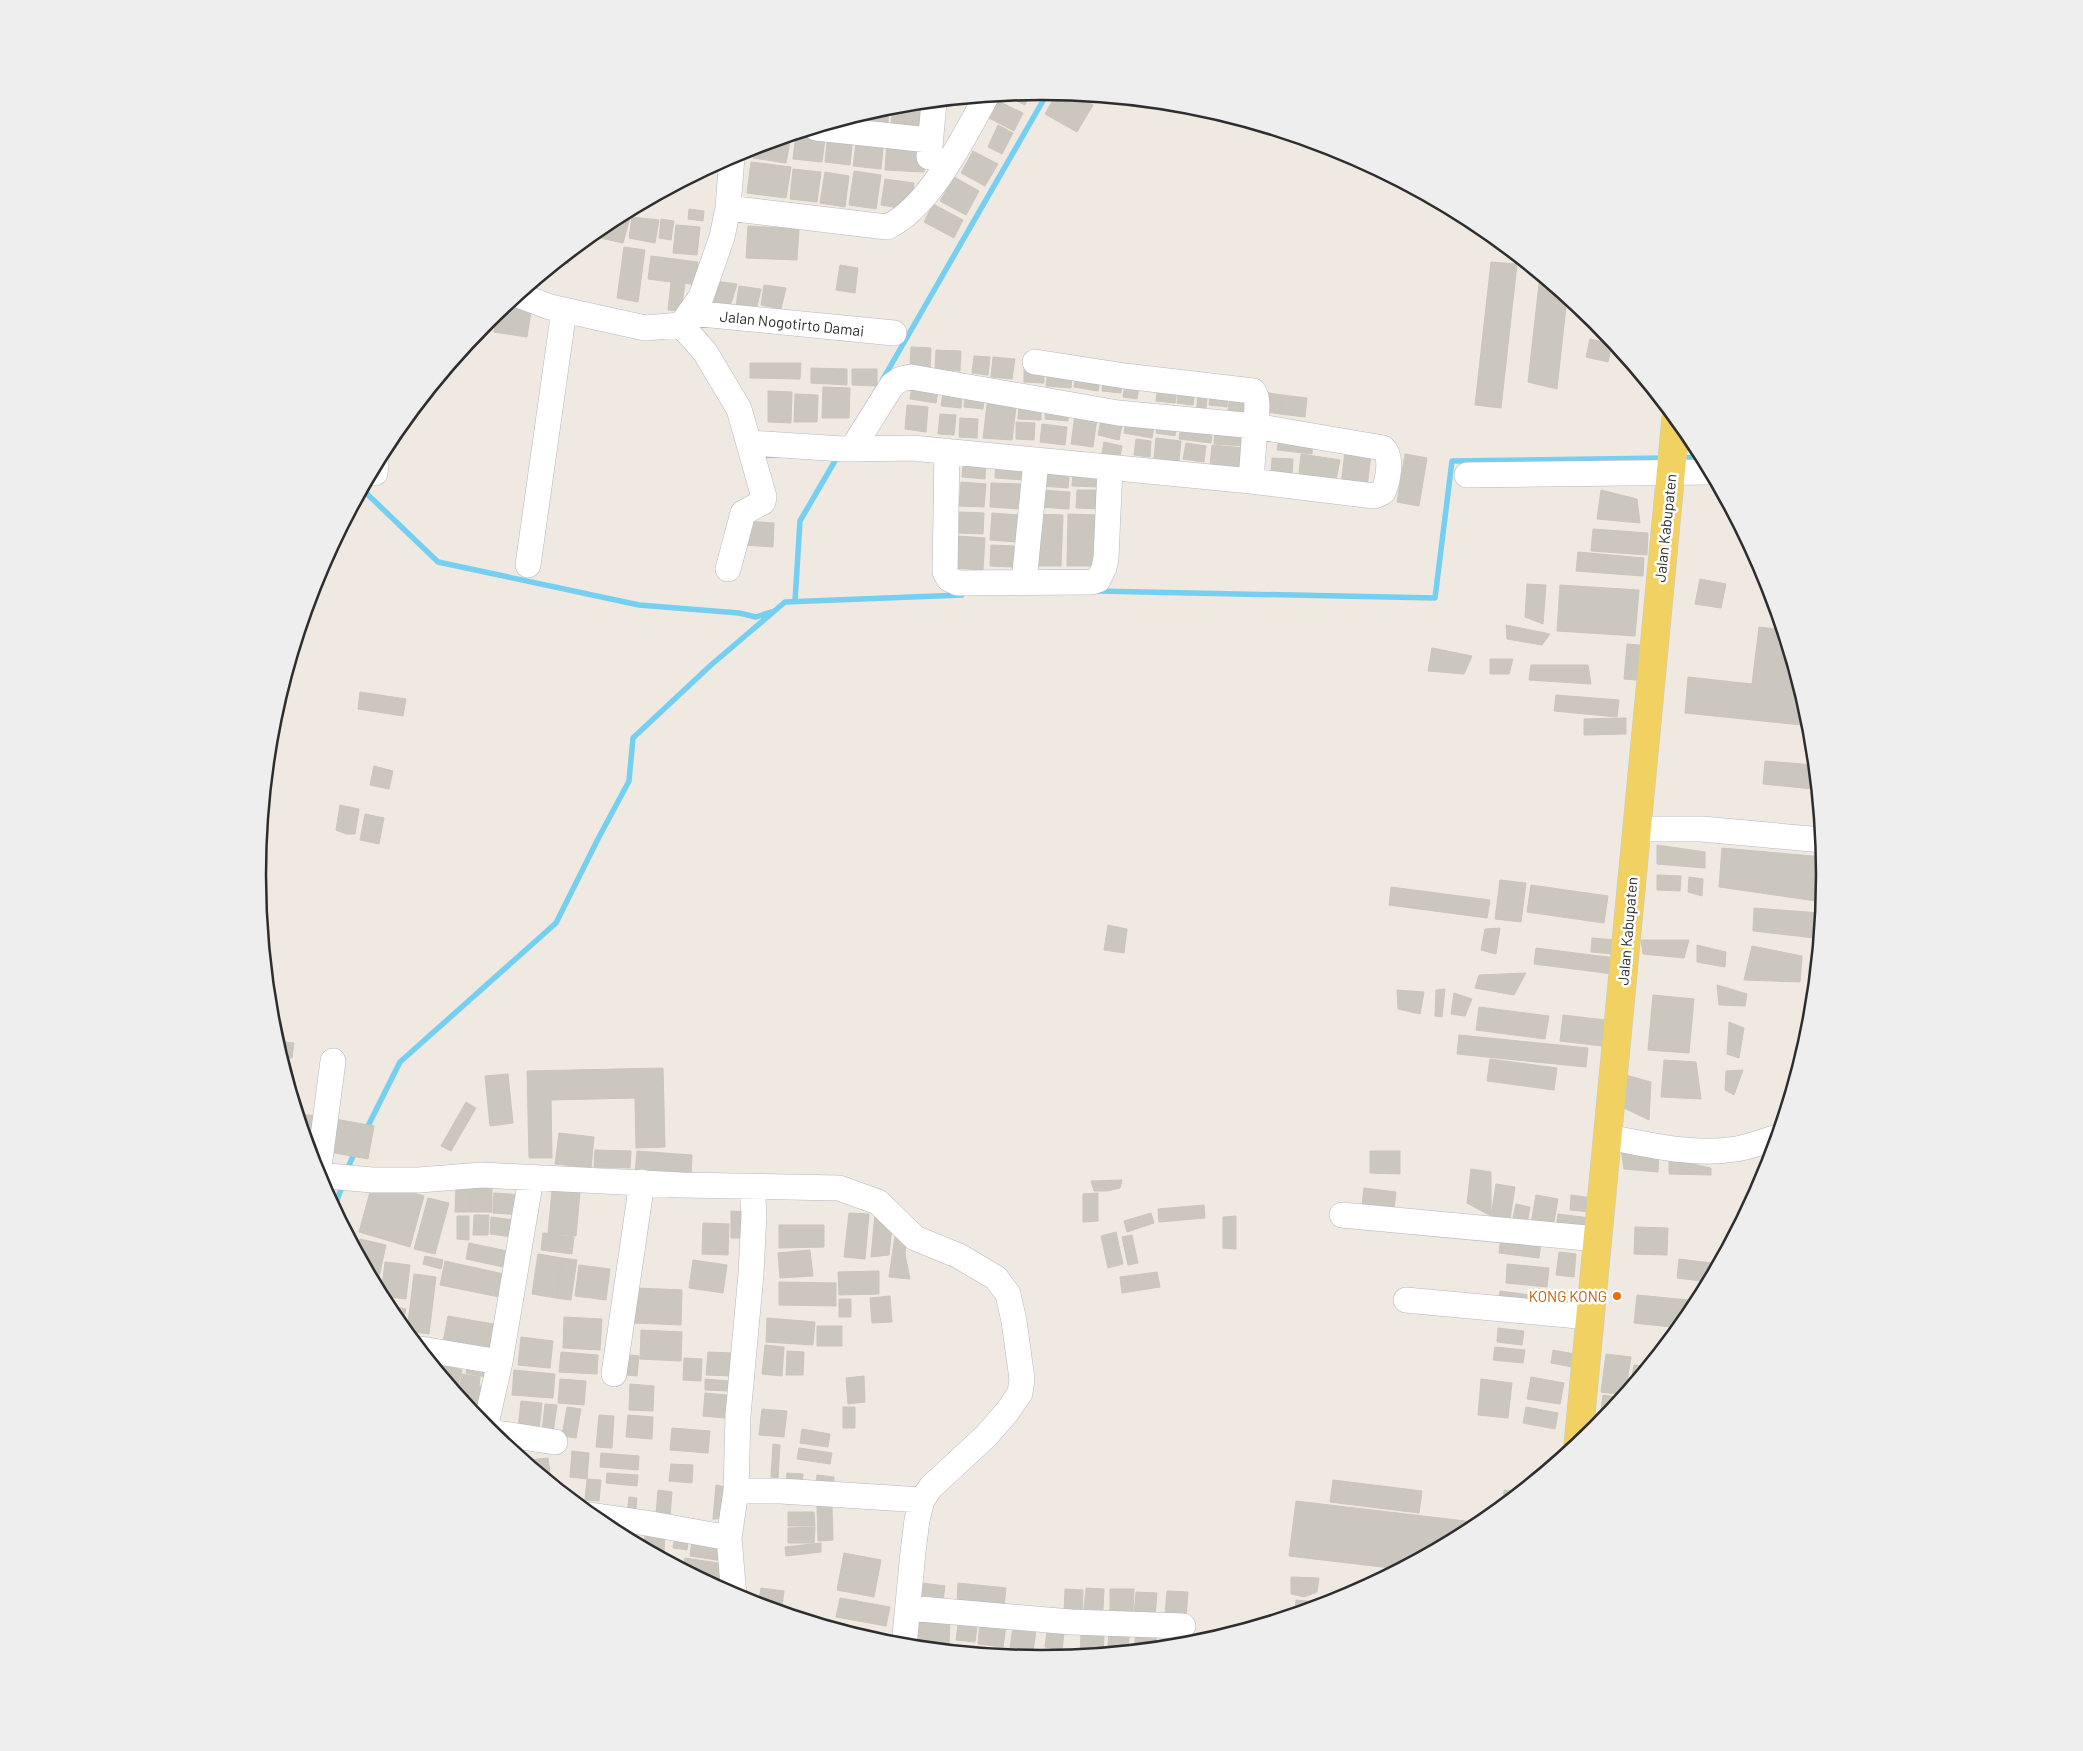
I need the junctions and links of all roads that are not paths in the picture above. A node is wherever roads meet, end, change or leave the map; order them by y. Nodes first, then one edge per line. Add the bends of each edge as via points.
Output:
1 (983, 103) edge
2 (933, 108) edge
3 (830, 129) edge
4 (929, 140) junction
5 (731, 165) edge
6 (930, 188) junction
7 (728, 208) junction
8 (525, 297) edge
9 (564, 310) junction
10 (686, 319) junction
11 (894, 333) dead end
12 (1034, 362) dead end
13 (1255, 426) junction
14 (1675, 429) edge
15 (750, 443) junction
16 (841, 449) junction
17 (947, 451) junction
18 (1036, 460) junction
19 (1672, 465) junction
20 (1110, 468) junction
21 (1702, 470) edge
22 (1467, 475) dead end
23 (1251, 481) junction
24 (528, 565) dead end
25 (728, 569) dead end
26 (1024, 582) junction
27 (1636, 829) junction
28 (1816, 839) edge
29 (333, 1061) dead end
30 (1608, 1137) junction
31 (1771, 1139) edge
32 (322, 1165) edge
33 (327, 1176) edge
34 (532, 1178) junction
35 (642, 1182) junction
36 (752, 1186) junction
37 (1342, 1215) dead end
38 (1597, 1239) junction
39 (1406, 1300) dead end
40 (1589, 1317) junction
41 (428, 1350) edge
42 (500, 1362) junction
43 (614, 1374) dead end
44 (487, 1418) edge
45 (504, 1434) edge
46 (1580, 1434) edge
47 (555, 1442) dead end
48 (736, 1491) junction
49 (922, 1500) junction
50 (607, 1517) edge
51 (729, 1538) junction
52 (733, 1587) edge
53 (908, 1608) junction
54 (1183, 1626) dead end
55 (905, 1638) edge

1 - 6 street via 953,157
2 - 4 street
3 - 4 street
4 - 6 street
5 - 7 street
6 - 7 street via 900,221 887,227
7 - 10 street via 722,237 701,297
8 - 9 street, Jalan Nogotirto Damai
9 - 10 street, Jalan Nogotirto Damai via 645,328
9 - 24 street
10 - 11 street, Jalan Nogotirto Damai
10 - 15 street via 734,398
12 - 13 street via 1253,391 1257,401
13 - 16 street via 1118,413 911,377 892,385
13 - 23 street
13 - 23 street via 1383,448 1389,459 1384,492 1374,496
14 - 19 main road, Jalan Kabupaten
15 - 16 street
15 - 25 street via 764,500 743,513
16 - 17 street
17 - 18 street
17 - 26 street via 945,572 949,579 958,583
18 - 20 street
18 - 26 street
19 - 21 street
19 - 22 street
19 - 27 main road, Jalan Kabupaten
20 - 23 street
20 - 26 street via 1106,558 1098,580
27 - 28 street via 1702,829
27 - 30 main road, Jalan Kabupaten
29 - 32 street
30 - 31 street via 1680,1150 1706,1151 1737,1149
30 - 38 main road, Jalan Kabupaten
33 - 34 street via 372,1180 482,1175
34 - 35 street
34 - 42 street
35 - 36 street
35 - 43 street
36 - 48 street via 752,1274 738,1415
36 - 49 street via 839,1188 878,1202 915,1238 959,1256 996,1278 1008,1294 1022,1379 1020,1393 986,1436 931,1487
37 - 38 street
38 - 40 main road, Jalan Kabupaten
39 - 40 street
40 - 46 main road, Jalan Kabupaten
41 - 42 street
42 - 44 street
45 - 47 street
48 - 49 street
48 - 51 street
49 - 53 street
50 - 51 street
51 - 52 street
53 - 54 street via 1071,1622
53 - 55 street

